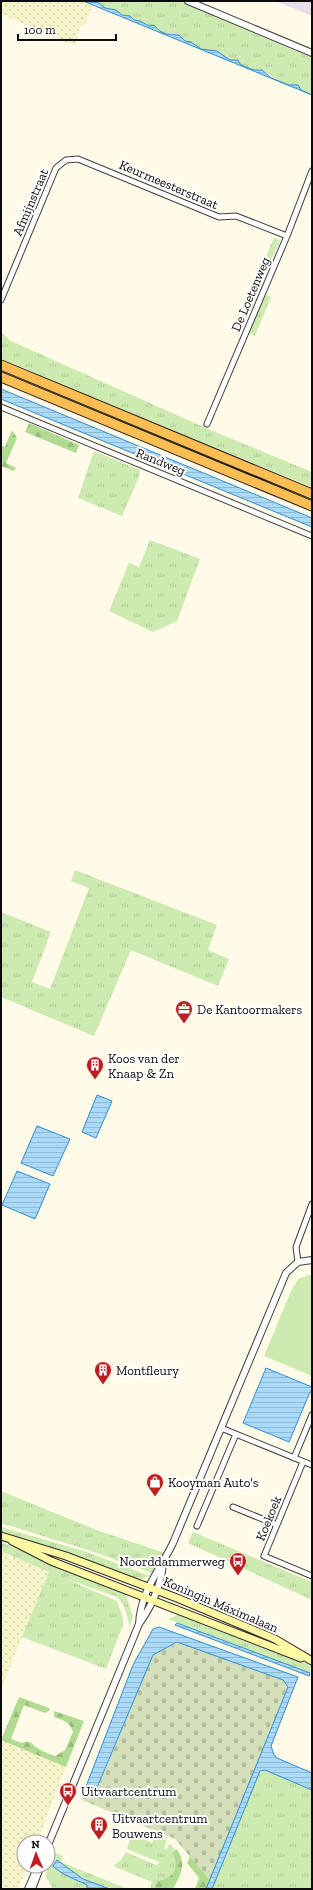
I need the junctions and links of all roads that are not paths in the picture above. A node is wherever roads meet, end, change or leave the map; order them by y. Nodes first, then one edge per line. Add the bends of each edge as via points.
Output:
1 (188, 1) edge
2 (312, 53) edge
3 (66, 160) joint
4 (312, 171) edge
5 (287, 236) junction
6 (1, 300) edge
7 (1, 365) edge
8 (1, 376) edge
9 (1, 407) edge
10 (206, 424) dead end
11 (312, 494) edge
12 (312, 506) edge
13 (312, 536) edge
14 (312, 1204) edge
15 (312, 1260) edge
16 (298, 1262) junction
17 (312, 1415) edge
18 (221, 1428) junction
19 (236, 1434) junction
20 (294, 1458) junction
21 (303, 1462) junction
22 (312, 1465) edge
23 (233, 1507) dead end
24 (277, 1525) junction
25 (196, 1526) dead end
26 (3, 1536) edge
27 (163, 1564) junction
28 (312, 1576) edge
29 (148, 1587) junction
30 (156, 1590) junction
31 (144, 1597) junction
32 (152, 1600) junction
33 (139, 1624) junction
34 (312, 1662) edge
35 (53, 1834) edge
36 (35, 1874) edge
37 (37, 1874) edge
38 (28, 1889) edge
39 (32, 1889) edge

1 - 2 street
3 - 5 street, Keurmeesterstraat via 78,158 219,217 236,216
3 - 6 street, Afmijnstraat via 56,168
4 - 5 street, De Loetenweg
5 - 10 street, De Loetenweg
7 - 11 highway
8 - 12 highway
9 - 13 street, Randweg
14 - 16 street via 296,1247
15 - 16 street
16 - 18 street via 286,1273
17 - 20 street
18 - 19 street
18 - 27 street
19 - 20 street
19 - 25 street
20 - 21 street
21 - 22 street
21 - 24 street, Koekoek
23 - 24 street
24 - 28 street, Koekoek via 264,1556
26 - 29 main road, Koningin Máximalaan via 66,1556
26 - 31 main road, Koningin Máximalaan via 51,1561
27 - 29 street
27 - 30 street
29 - 30 main road, Koningin Máximalaan
29 - 31 street
30 - 32 street
30 - 34 main road, Koningin Máximalaan via 275,1639
31 - 32 main road, Koningin Máximalaan
31 - 33 street
32 - 33 street
32 - 34 main road, Koningin Máximalaan
33 - 35 street
36 - 38 street
37 - 39 street

